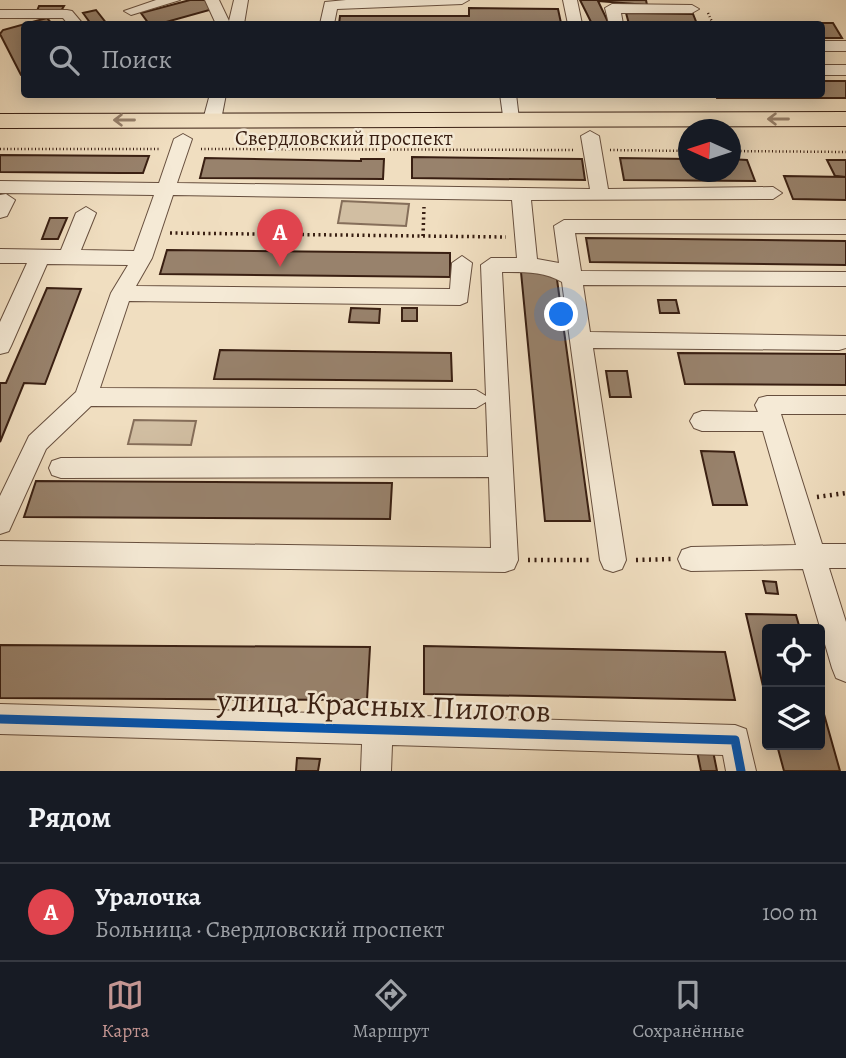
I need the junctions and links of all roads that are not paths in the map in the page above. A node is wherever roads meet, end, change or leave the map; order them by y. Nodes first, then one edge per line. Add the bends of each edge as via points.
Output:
1 (173, 0) edge
2 (212, 0) edge
3 (242, 0) edge
4 (463, 0) edge
5 (570, 0) edge
6 (659, 4) edge
7 (692, 9) dead end
8 (131, 11) dead end
9 (0, 14) edge
10 (73, 21) edge
11 (222, 21) edge
12 (237, 21) edge
13 (327, 21) edge
14 (574, 21) edge
15 (615, 21) edge
16 (825, 46) edge
17 (846, 46) edge
18 (825, 70) edge
19 (846, 70) edge
20 (217, 98) edge
21 (508, 98) edge
22 (510, 119) junction
23 (846, 119) edge
24 (212, 120) junction
25 (0, 121) edge
26 (741, 136) edge
27 (846, 136) edge
28 (678, 137) edge
29 (0, 140) edge
30 (591, 143) junction
31 (181, 144) junction
32 (166, 190) junction
33 (773, 193) dead end
34 (521, 194) junction
35 (600, 195) junction
36 (2, 200) edge
37 (816, 211) dead end
38 (846, 212) edge
39 (86, 213) dead end
40 (846, 227) edge
41 (0, 256) edge
42 (40, 257) junction
43 (68, 257) junction
44 (142, 258) junction
45 (462, 263) dead end
46 (528, 265) junction
47 (571, 278) junction
48 (846, 279) edge
49 (121, 293) junction
50 (580, 341) junction
51 (839, 342) dead end
52 (0, 346) edge
53 (86, 397) junction
54 (476, 399) dead end
55 (846, 405) edge
56 (702, 421) dead end
57 (772, 422) junction
58 (501, 467) junction
59 (61, 468) dead end
60 (8, 483) edge
61 (0, 523) edge
62 (0, 553) edge
63 (813, 556) junction
64 (846, 556) edge
65 (691, 559) dead end
66 (613, 560) dead end
67 (846, 668) edge
68 (0, 719) edge
69 (378, 730) junction
70 (376, 771) edge
71 (741, 771) edge

1 - 8 lane
2 - 11 lane
3 - 12 lane
4 - 13 lane via 330,5
5 - 14 lane
6 - 7 street
6 - 15 street via 612,8
9 - 10 lane via 67,14
16 - 17 street
18 - 19 lane
20 - 24 street
21 - 22 lane
23 -> 22 main road, Свердловский проспект
22 - 24 main road, Свердловский проспект
24 -> 25 main road, Свердловский проспект
26 - 27 main road
28 - 30 main road, Свердловский проспект
29 - 31 main road, Свердловский проспект
30 - 31 main road, Свердловский проспект
30 - 35 lane
31 - 32 lane
32 - 34 lane
32 - 36 lane
32 - 44 lane
33 - 35 lane
34 - 35 lane
34 - 46 lane
37 - 38 lane
39 - 43 lane
40 - 47 lane via 564,226
41 - 42 lane
42 - 43 lane
42 - 52 lane
43 - 44 lane
44 - 49 lane
45 - 49 lane via 460,297
46 - 47 lane via 558,270
46 - 58 lane via 492,265
47 - 48 lane
47 - 50 lane
49 - 53 lane
50 - 51 lane
50 - 66 lane
53 - 54 lane
53 - 60 lane via 37,443
55 - 57 lane via 767,405
56 - 57 lane
57 - 63 lane
58 - 59 lane
58 - 62 lane via 505,560
60 - 61 lane
63 - 64 lane
63 - 65 lane
63 - 67 lane
68 - 69 street, улица Красных Пилотов
69 - 70 lane
69 - 71 street, улица Красных Пилотов via 736,740

